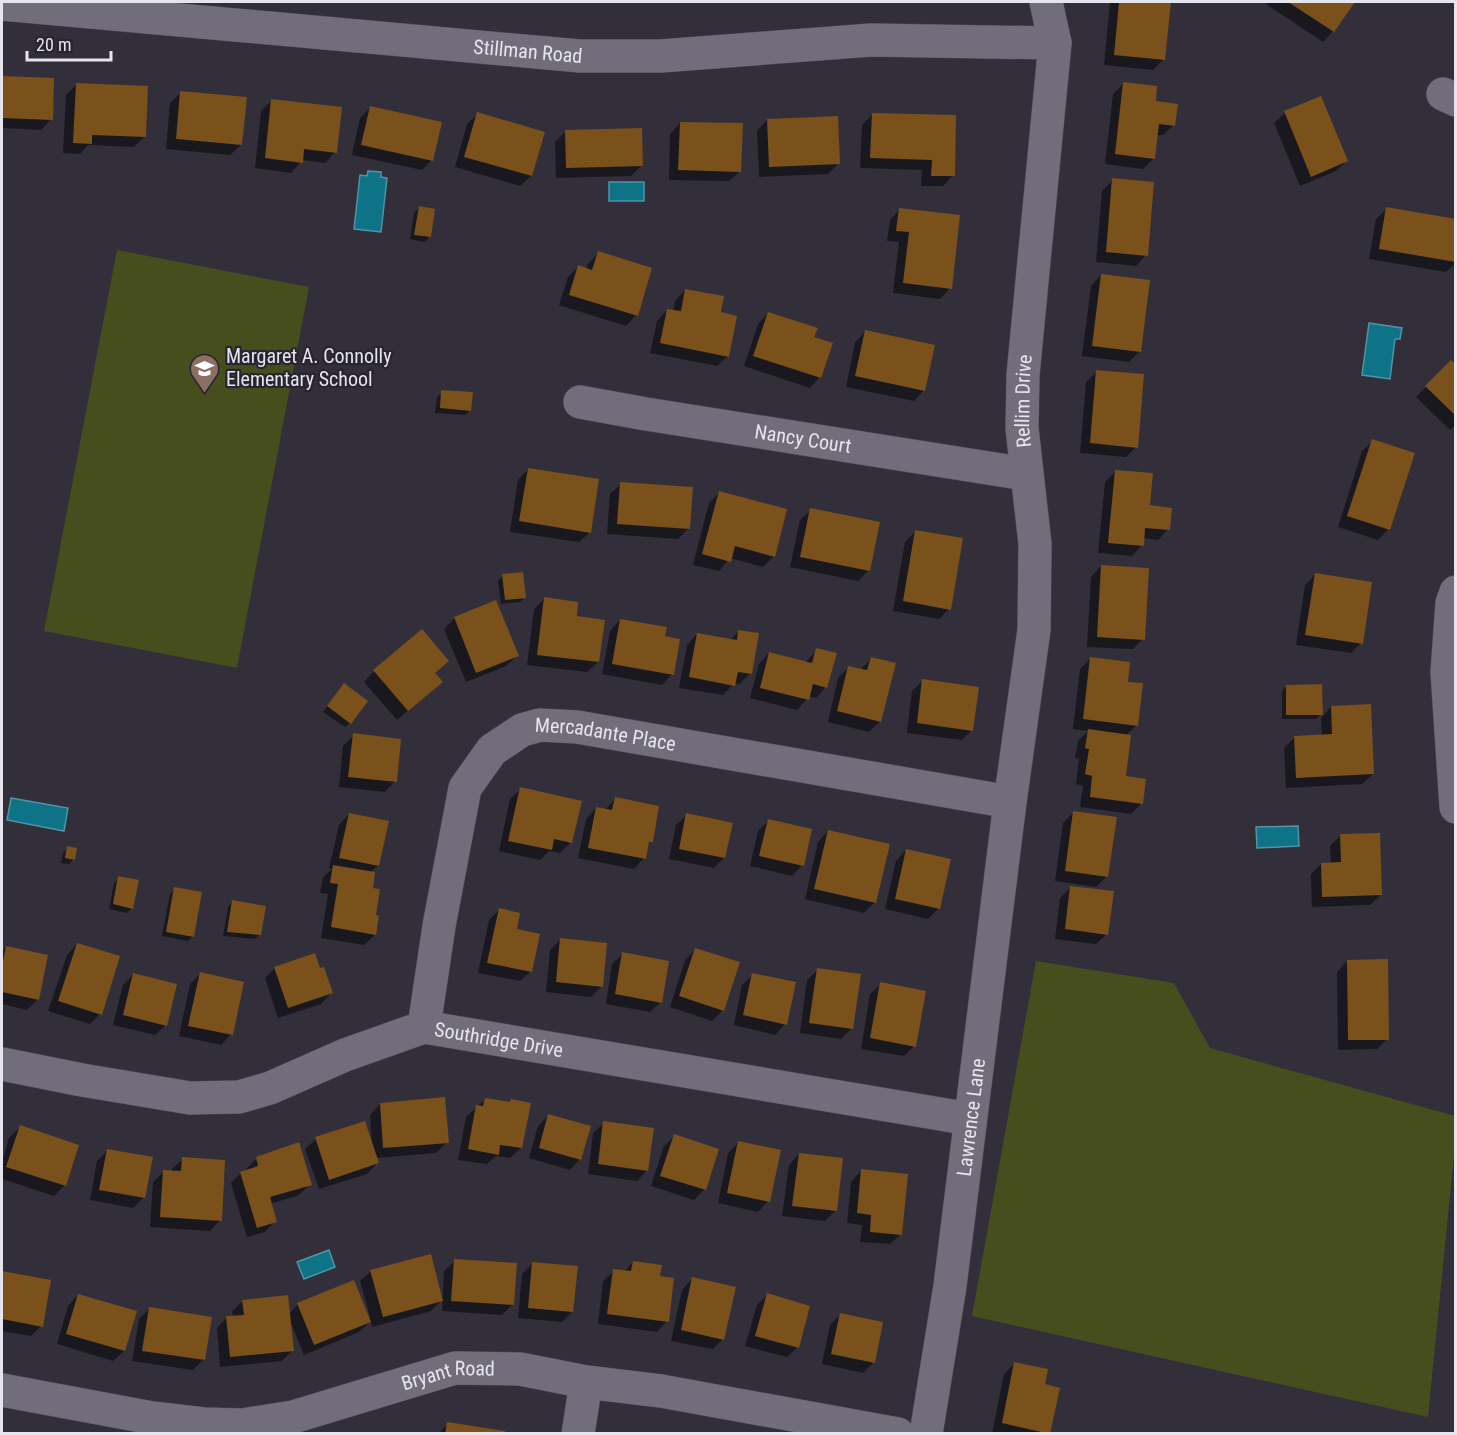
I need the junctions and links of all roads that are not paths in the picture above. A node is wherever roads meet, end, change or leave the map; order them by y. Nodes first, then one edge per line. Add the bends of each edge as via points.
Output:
1 (1046, 2) edge
2 (2, 3) edge
3 (1055, 43) junction
4 (580, 402) dead end
5 (1026, 474) junction
6 (1455, 592) edge
7 (1010, 802) junction
8 (1455, 807) edge
9 (424, 1028) junction
10 (2, 1064) edge
11 (970, 1119) junction
12 (586, 1382) junction
13 (2, 1390) edge
14 (578, 1434) edge
15 (898, 1434) edge
16 (926, 1434) edge

1 - 3 street, Rellim Drive
2 - 3 street, Stillman Road via 580,56 661,56 872,40
3 - 5 street, Rellim Drive via 1023,375
4 - 5 street, Nancy Court
5 - 7 street, Rellim Drive via 1035,544 1034,630
6 - 8 street via 1447,672
7 - 9 street, Mercadante Place via 577,727 540,725 522,730 492,750 465,788
7 - 11 street, Lawrence Lane
9 - 10 street, Southridge Drive via 345,1054 270,1088 239,1097 190,1098
9 - 11 street, Southridge Drive
11 - 16 street, Lawrence Lane via 950,1286
12 - 13 street, Bryant Road via 520,1369 455,1368 293,1417 242,1425 152,1418
12 - 14 street
12 - 15 street, Bryant Road via 661,1391

